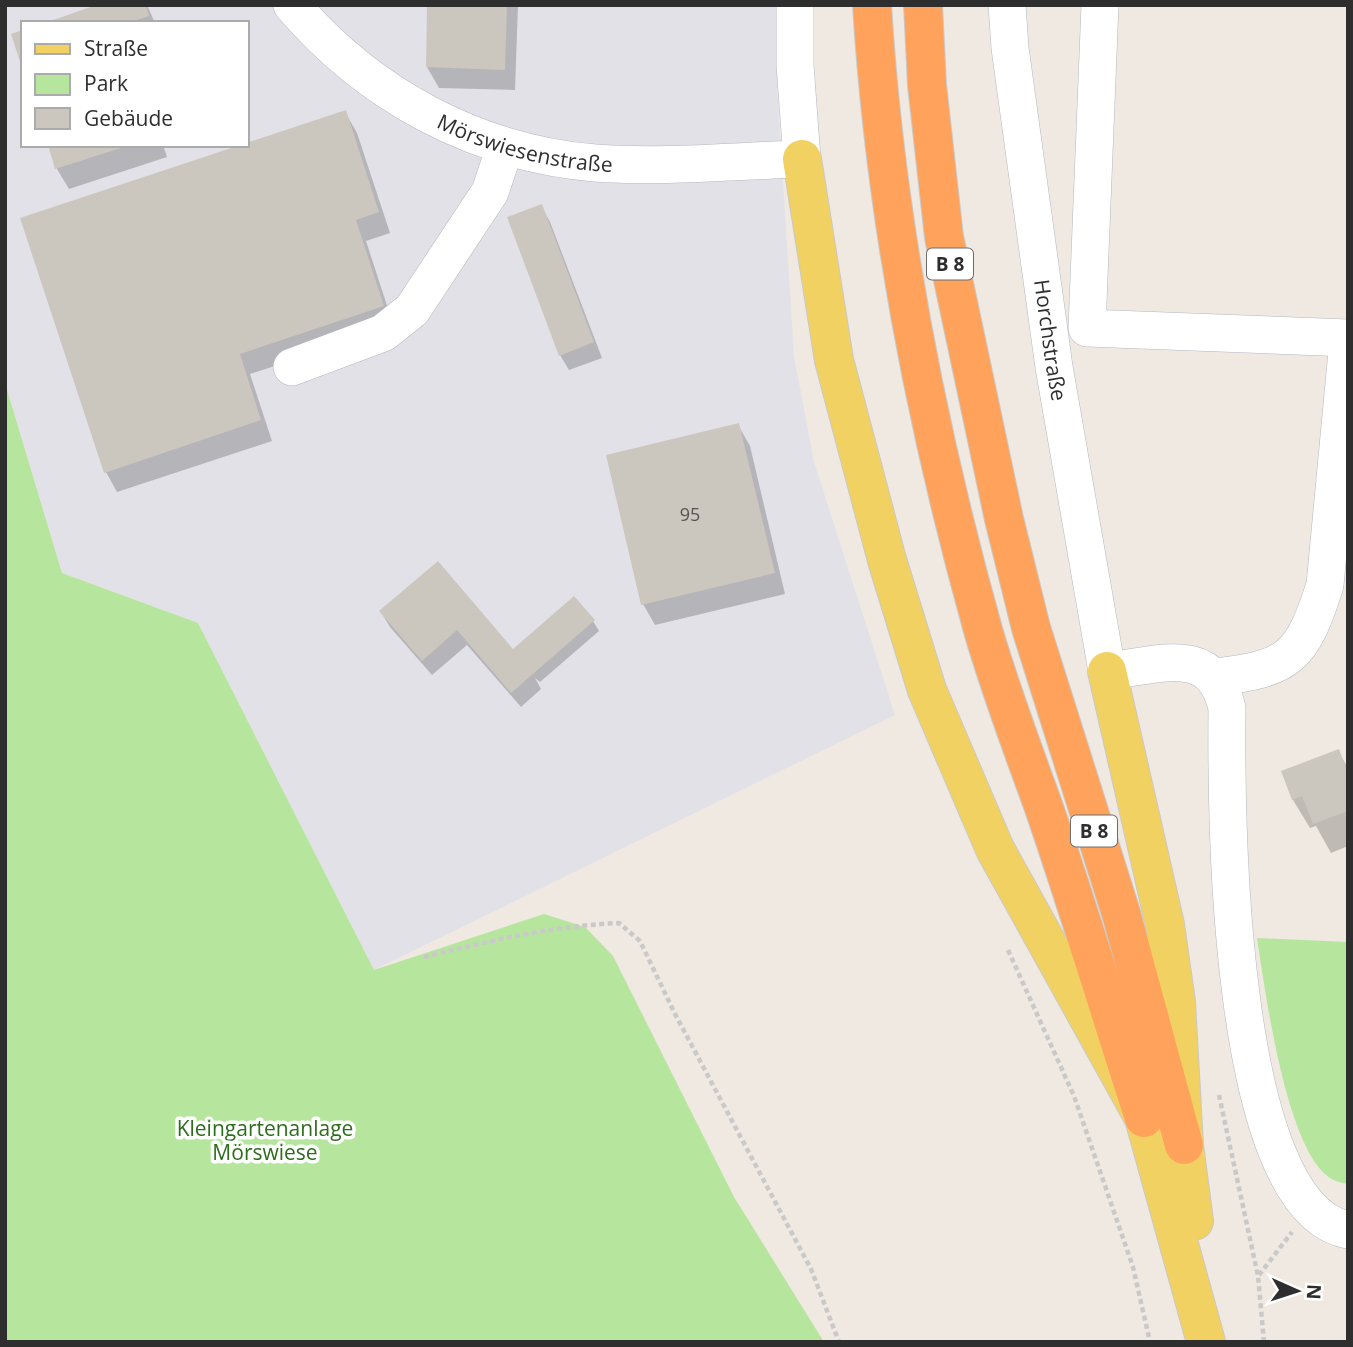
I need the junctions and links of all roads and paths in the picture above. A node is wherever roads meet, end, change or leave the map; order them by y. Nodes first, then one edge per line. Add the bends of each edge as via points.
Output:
1 (292, 5) edge
2 (795, 5) edge
3 (872, 5) edge
4 (923, 5) edge
5 (1007, 5) edge
6 (1100, 5) edge
7 (505, 147) junction
8 (802, 159) junction
9 (1348, 340) edge
10 (292, 367) dead end
11 (1107, 671) junction
12 (1215, 677) junction
13 (424, 957) dead end
14 (1144, 1118) junction
15 (1184, 1145) junction
16 (1330, 1222) edge
17 (1258, 1276) dead end
18 (839, 1342) edge
19 (1208, 1342) edge

1 - 7 street, Mörswiesenstraße via 360,72 421,112
2 - 8 street
3 - 14 highway, B 8 via 877,88 899,258 958,532 1001,689
4 - 15 highway, B 8 via 944,237 1004,519 1031,628 1121,913
5 - 11 street, Horchstraße via 1054,367
6 - 9 street via 1087,328
7 - 8 street, Mörswiesenstraße via 596,163
7 - 10 street via 490,192 412,310 383,333
8 - 14 main road via 834,360 926,690 995,849
9 - 12 street via 1325,585 1312,624 1290,657 1260,672
11 - 12 street via 1192,662
11 - 15 main road via 1165,925 1176,1002
12 - 16 street via 1227,708 1229,856 1243,1020 1267,1126 1295,1190
13 - 18 path via 571,925 619,922 640,941 811,1269
14 - 19 main road, B 8
15 - 19 main road, B 8
16 - 17 path

